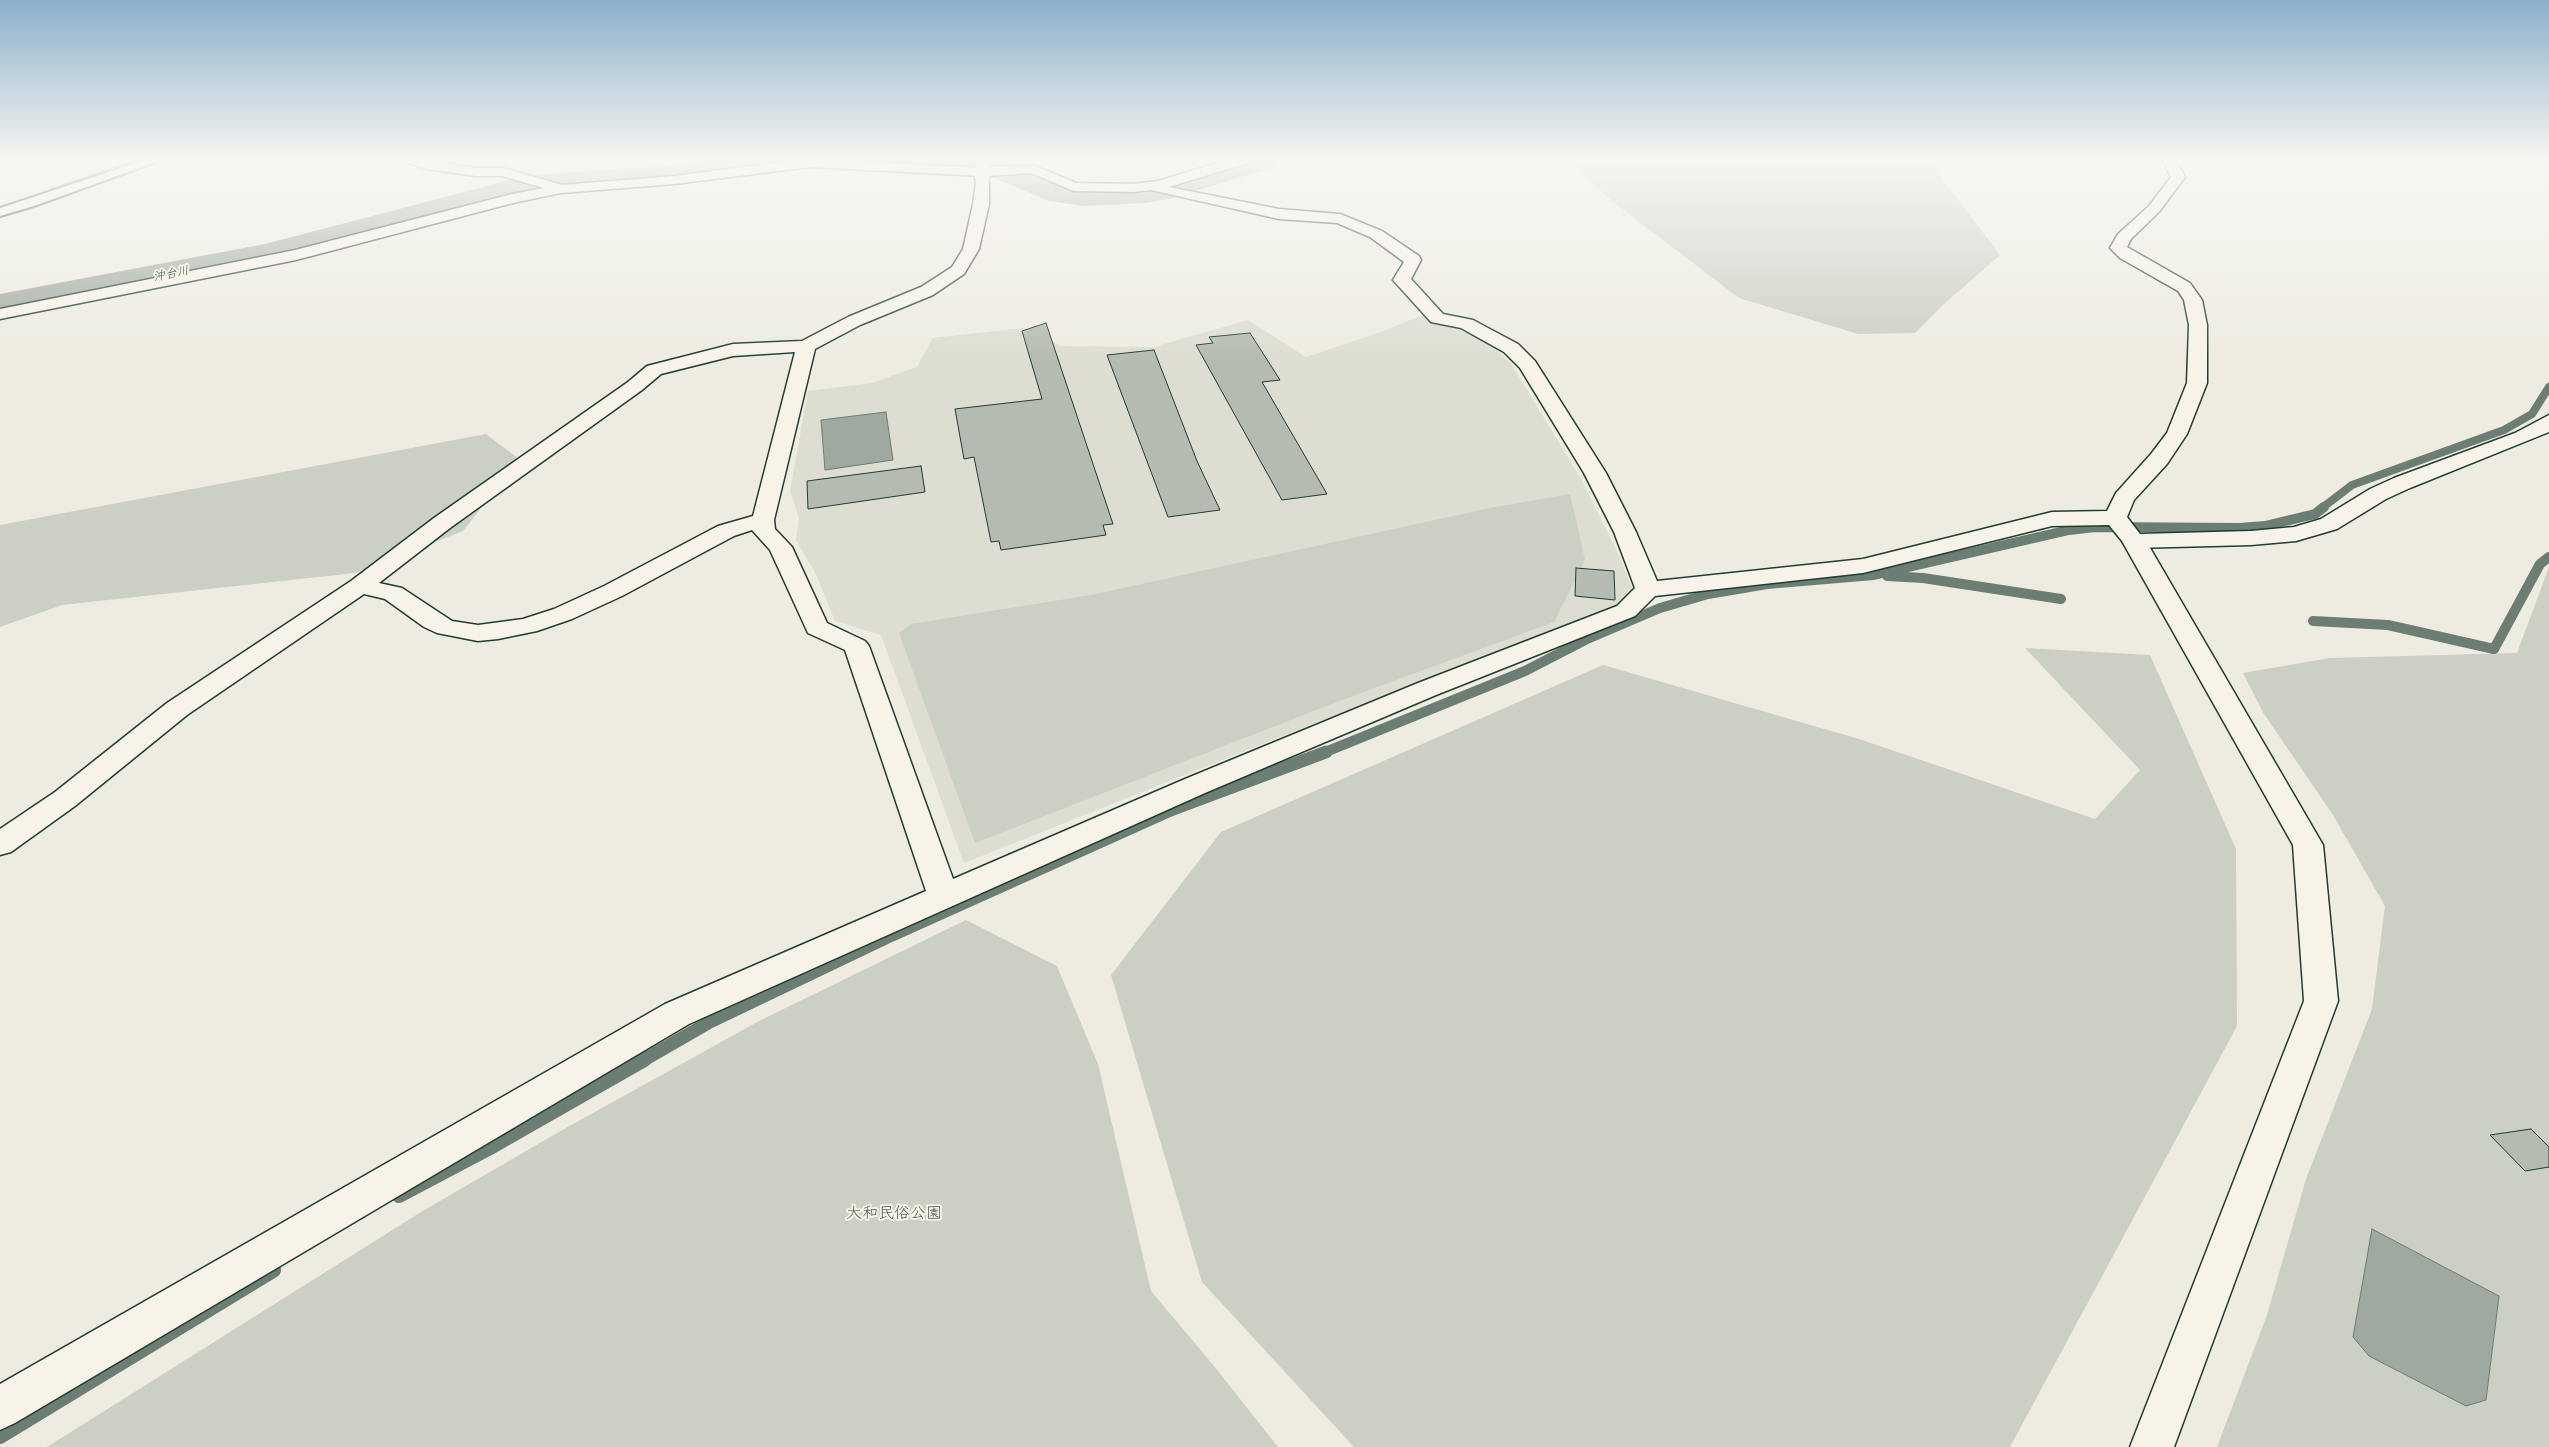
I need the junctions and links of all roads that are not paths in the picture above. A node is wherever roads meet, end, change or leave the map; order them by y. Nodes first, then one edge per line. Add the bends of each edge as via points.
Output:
1 (406, 227) edge
2 (976, 227) edge
3 (1358, 227) edge
4 (2135, 227) edge
5 (0, 314) edge
6 (806, 346) junction
7 (2549, 421) edge
8 (763, 520) junction
9 (2124, 530) junction
10 (360, 586) junction
11 (1648, 589) junction
12 (0, 844) edge
13 (943, 895) junction
14 (0, 1408) edge
15 (2152, 1447) edge

1 - 5 street via 296,255
2 - 6 street via 971,249 958,270 927,291 854,321
3 - 11 street via 1376,234 1413,260 1402,280 1437,318 1466,324 1511,348 1528,365 1595,473 1625,532
4 - 9 street via 2118,248 2184,287 2193,300 2198,325 2197,383 2178,434 2124,498
6 - 8 street
6 - 10 street via 733,350 654,370
7 - 9 street via 2522,438 2402,483 2329,524 2304,532 2251,538
8 - 10 street via 726,531 613,591 562,614 528,626 498,631 478,633 446,628 393,594
8 - 13 street via 764,530 780,547 817,628 856,646
9 - 11 street via 2052,520 1863,566
9 - 15 street via 2308,845 2321,1000
10 - 12 street via 178,709 65,799
11 - 13 street via 1626,611 1365,715
13 - 14 street via 677,1014

